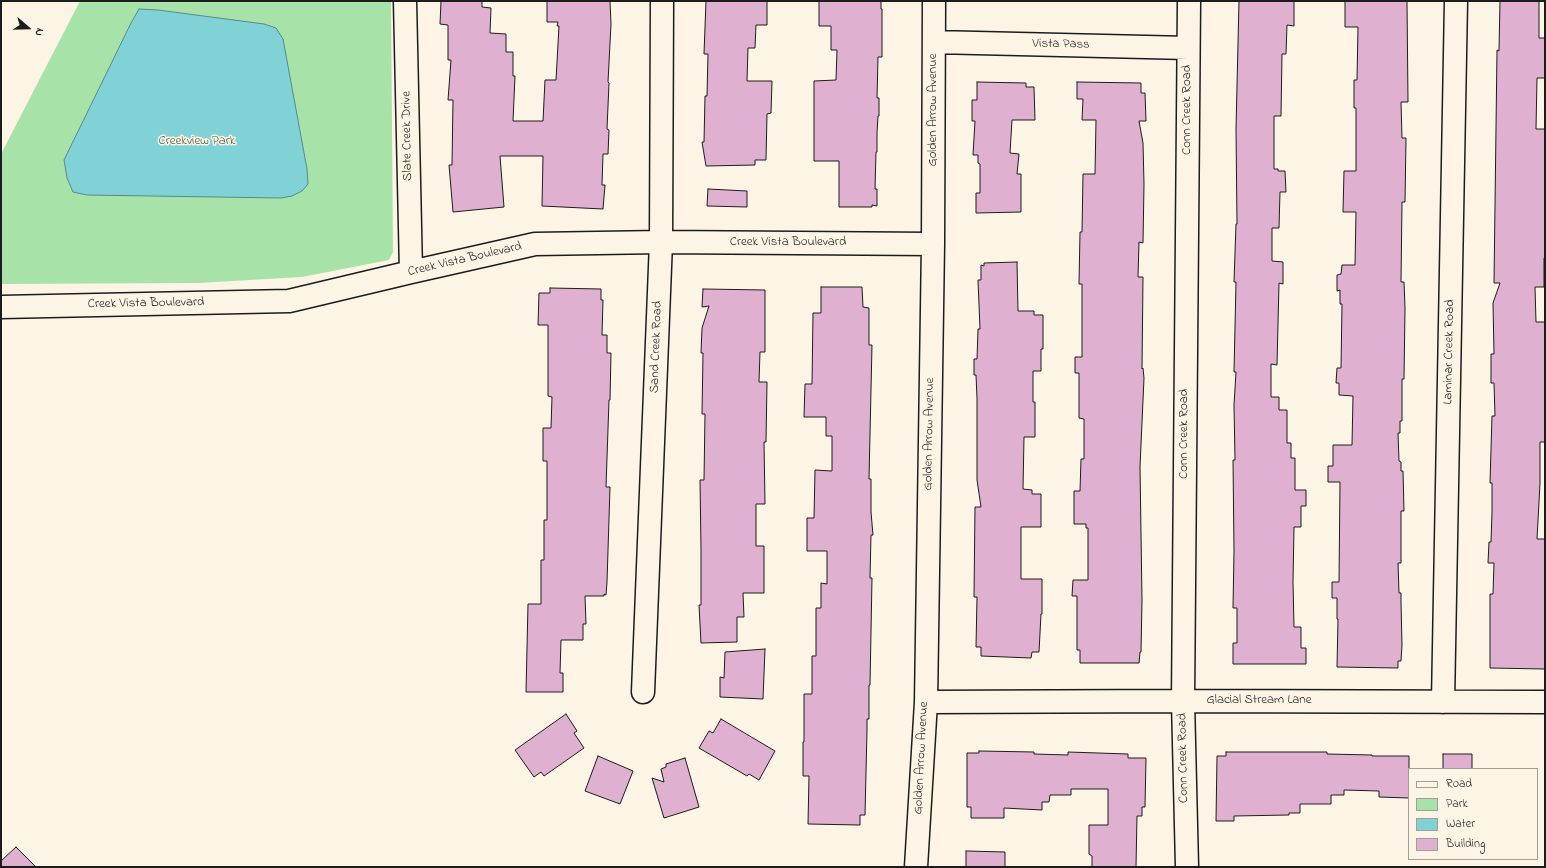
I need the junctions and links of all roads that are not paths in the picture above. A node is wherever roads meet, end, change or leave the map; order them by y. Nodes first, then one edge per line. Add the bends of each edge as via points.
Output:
1 (405, 1) edge
2 (662, 1) edge
3 (934, 1) edge
4 (1189, 1) edge
5 (1456, 1) edge
6 (934, 42) junction
7 (1188, 48) junction
8 (661, 242) junction
9 (933, 244) junction
10 (411, 272) junction
11 (1, 307) edge
12 (643, 692) dead end
13 (1183, 701) junction
14 (926, 702) junction
15 (1443, 702) junction
16 (1545, 702) edge
17 (916, 867) edge
18 (1187, 867) edge

1 - 10 street, Slate Creek Drive
2 - 8 street, Sand Creek Road
3 - 6 street, Golden Arrow Avenue
4 - 7 street, Conn Creek Road
5 - 15 street, Laminar Creek Road
6 - 7 street, Vista Pass
6 - 9 street, Golden Arrow Avenue
7 - 13 street, Conn Creek Road
8 - 9 street, Creek Vista Boulevard
8 - 10 street, Creek Vista Boulevard via 535,244
8 - 12 street, Sand Creek Road
9 - 14 street, Golden Arrow Avenue
10 - 11 street, Creek Vista Boulevard via 289,301
13 - 14 street, Glacial Stream Lane
13 - 15 street, Glacial Stream Lane
13 - 18 street, Conn Creek Road
14 - 17 street, Golden Arrow Avenue
15 - 16 street, Glacial Stream Lane

